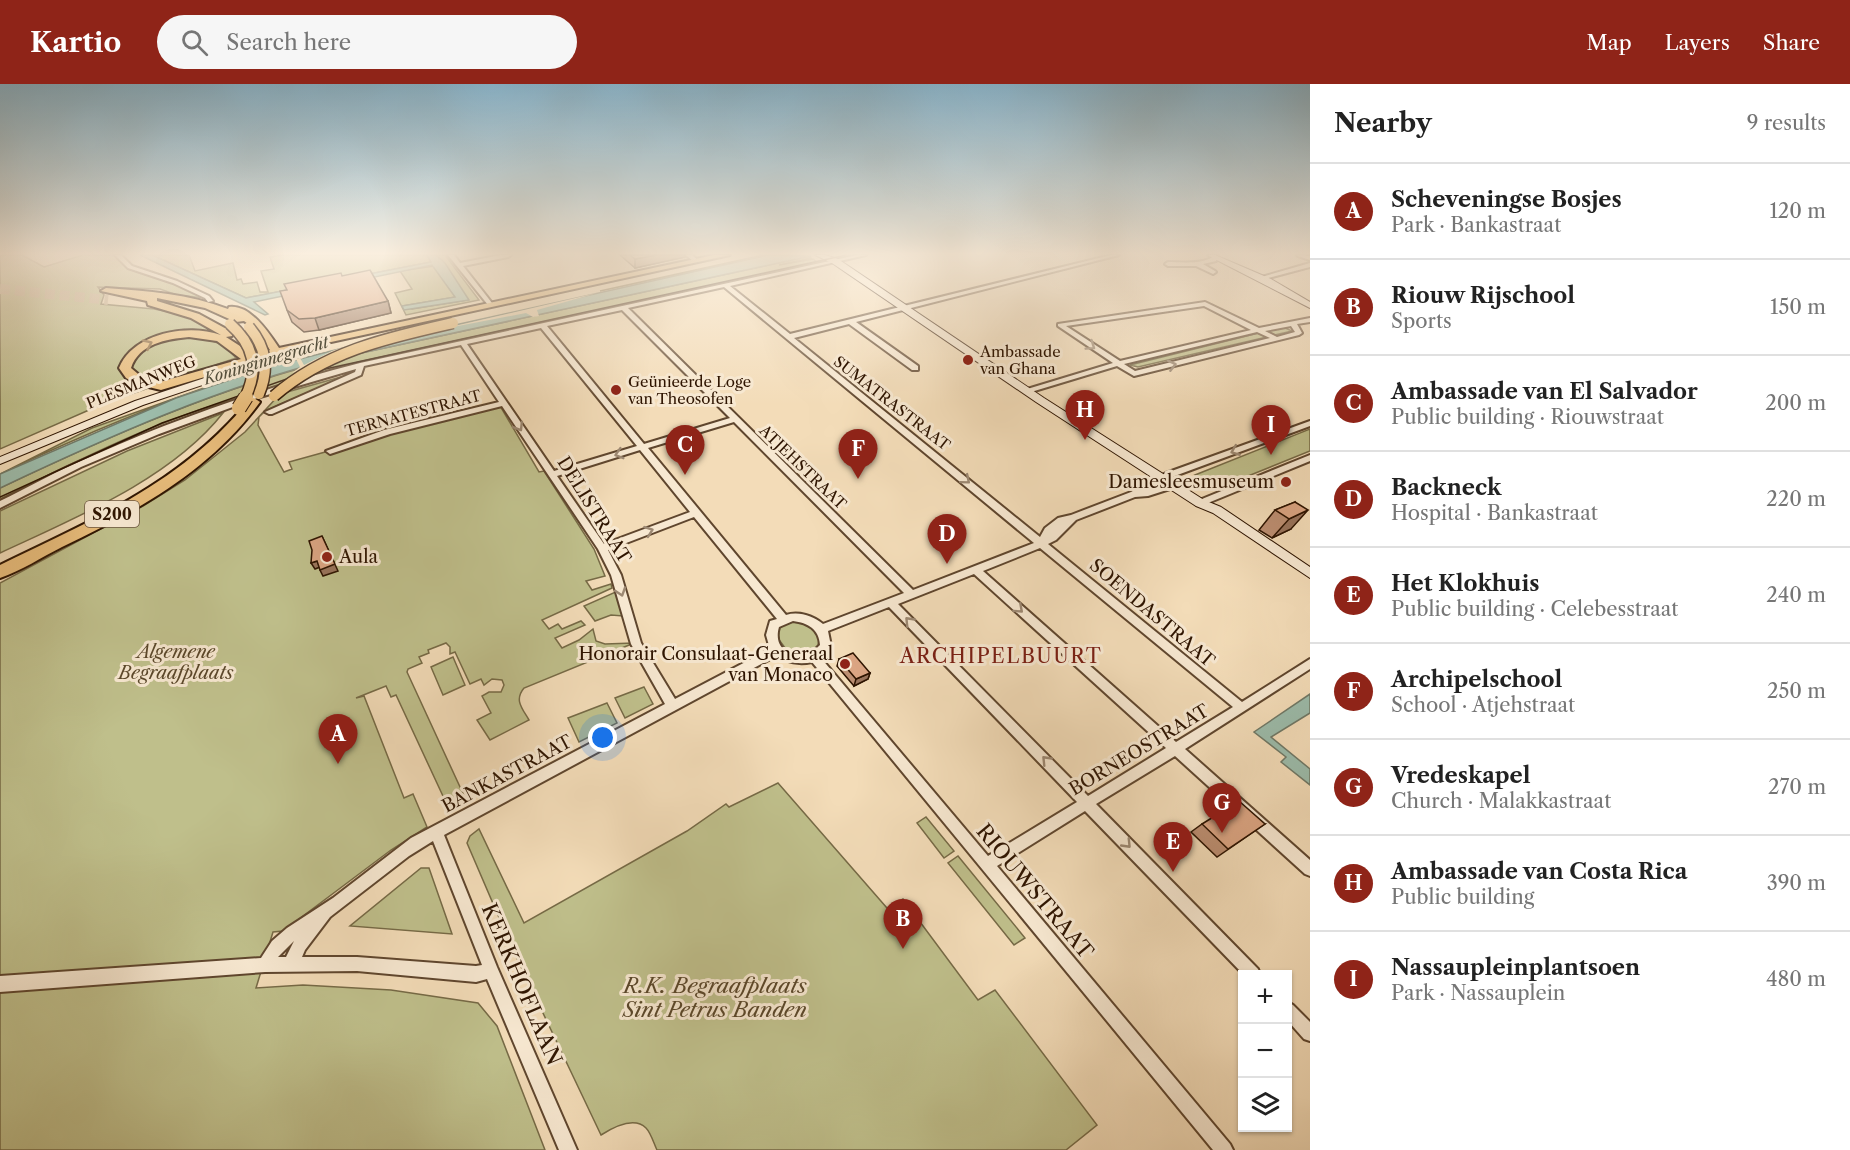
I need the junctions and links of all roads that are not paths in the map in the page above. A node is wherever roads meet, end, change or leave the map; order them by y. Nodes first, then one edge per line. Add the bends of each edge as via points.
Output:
1 (158, 305) edge
2 (164, 305) edge
3 (200, 305) edge
4 (219, 305) edge
5 (487, 305) edge
6 (508, 305) edge
7 (541, 305) edge
8 (638, 305) edge
9 (749, 305) edge
10 (901, 305) edge
11 (913, 305) edge
12 (1199, 305) edge
13 (1207, 305) edge
14 (904, 307) junction
15 (624, 308) junction
16 (1310, 320) edge
17 (850, 321) junction
18 (235, 322) junction
19 (1293, 323) junction
20 (543, 326) junction
21 (1258, 330) junction
22 (265, 334) junction
23 (788, 337) junction
24 (1276, 339) junction
25 (243, 343) junction
26 (463, 343) junction
27 (270, 355) junction
28 (1118, 364) junction
29 (360, 366) junction
30 (915, 368) dead end
31 (254, 375) junction
32 (179, 381) junction
33 (1028, 390) junction
34 (504, 403) junction
35 (269, 412) dead end
36 (735, 419) junction
37 (1310, 423) edge
38 (217, 445) junction
39 (642, 447) junction
40 (21, 451) junction
41 (330, 451) dead end
42 (1310, 458) edge
43 (0, 461) edge
44 (554, 474) junction
45 (1161, 478) junction
46 (1173, 485) junction
47 (1134, 494) junction
48 (1200, 503) junction
49 (0, 505) edge
50 (696, 513) junction
51 (1042, 543) junction
52 (602, 548) junction
53 (0, 562) edge
54 (1308, 569) edge
55 (976, 570) junction
56 (0, 572) edge
57 (1310, 582) edge
58 (912, 595) junction
59 (891, 603) junction
60 (783, 619) junction
61 (822, 629) junction
62 (777, 650) junction
63 (815, 658) junction
64 (1310, 663) edge
65 (673, 707) junction
66 (1242, 708) junction
67 (1176, 749) junction
68 (1087, 802) junction
69 (437, 833) junction
70 (986, 865) junction
71 (1310, 869) edge
72 (327, 911) junction
73 (265, 964) junction
74 (291, 964) junction
75 (490, 969) junction
76 (1248, 970) edge
77 (0, 984) edge
78 (1292, 1015) edge
79 (1310, 1033) edge
80 (568, 1150) edge
81 (1224, 1150) edge

1 - 25 main road via 199,317
2 - 18 main road, S200 via 199,310
3 - 18 main road, S200 via 218,310
4 - 22 main road via 241,314
5 - 27 main road
6 - 27 main road
7 - 38 main road, bridge via 338,353 300,373
8 - 15 street
9 - 23 street, SUMATRASTRAAT
10 - 14 main road
11 - 14 street
12 -> 28 street via 1060,323
21 -> 13 street
14 - 17 street
14 - 33 main road
15 - 20 street
15 - 36 street, ATJEHSTRAAT
16 - 19 street
17 - 23 street
17 - 30 street
18 - 31 main road, S200, bridge via 254,356
18 - 38 main road, S200, bridge via 260,340 266,376 254,402
19 - 21 street
19 - 24 street via 1299,333
20 - 26 street
20 - 39 street
21 - 24 street
21 - 28 street
22 - 25 main road
22 - 27 main road
23 -> 51 street, SUMATRASTRAAT
28 -> 24 street via 1134,374
25 - 27 main road
26 - 29 street
26 - 34 street, DELISTRAAT
27 - 32 main road, PLESMANWEG
27 - 40 main road, PLESMANWEG
28 - 33 street
29 - 35 street via 358,373
29 - 49 street via 209,412 89,460
32 -> 31 main road via 152,386 128,375 126,363 137,350 155,341 182,334 204,334 233,345
31 - 53 main road, S200, bridge via 239,408 208,442 165,475
32 - 40 main road, PLESMANWEG
33 - 45 main road
34 - 41 street, TERNATESTRAAT via 387,432
34 -> 44 street, DELISTRAAT
36 - 39 street
36 - 58 street, ATJEHSTRAAT
37 -> 45 street
38 - 56 main road, S200 via 156,490
39 -> 44 street
39 - 50 street
40 - 43 main road, PLESMANWEG
42 - 48 street
44 - 52 street, DELISTRAAT
45 - 46 main road
45 - 47 street
46 - 47 street
46 - 48 main road
47 - 51 street via 1073,518 1053,538
48 - 54 main road
48 - 57 main road
52 -> 50 street
50 - 60 street
51 - 55 street
51 - 66 street, SOENDASTRAAT
52 -> 65 street, DELISTRAAT via 616,575 636,644
55 - 58 street
55 -> 67 street
58 - 59 street
59 - 61 street
68 -> 59 street
60 - 61 street via 804,618
60 - 62 street via 770,632
61 - 63 street via 826,646
62 - 63 street via 793,659
62 - 65 street, BANKASTRAAT
63 - 70 street, RIOUWSTRAAT
64 - 66 street, BORNEOSTRAAT
65 - 69 street, BANKASTRAAT
66 - 67 street, BORNEOSTRAAT
67 - 68 street, BORNEOSTRAAT
67 - 71 street
68 - 70 street, BORNEOSTRAAT
68 -> 76 street
69 - 72 street, BANKASTRAAT via 391,859
69 - 75 street, KERKHOFLAAN
70 - 81 street, RIOUWSTRAAT
72 - 73 street, BANKASTRAAT via 280,941
72 - 74 street, BANKASTRAAT via 300,945
73 - 74 street
73 - 77 street
74 - 75 street via 357,964 476,974
75 - 80 street, KERKHOFLAAN
78 - 79 street

